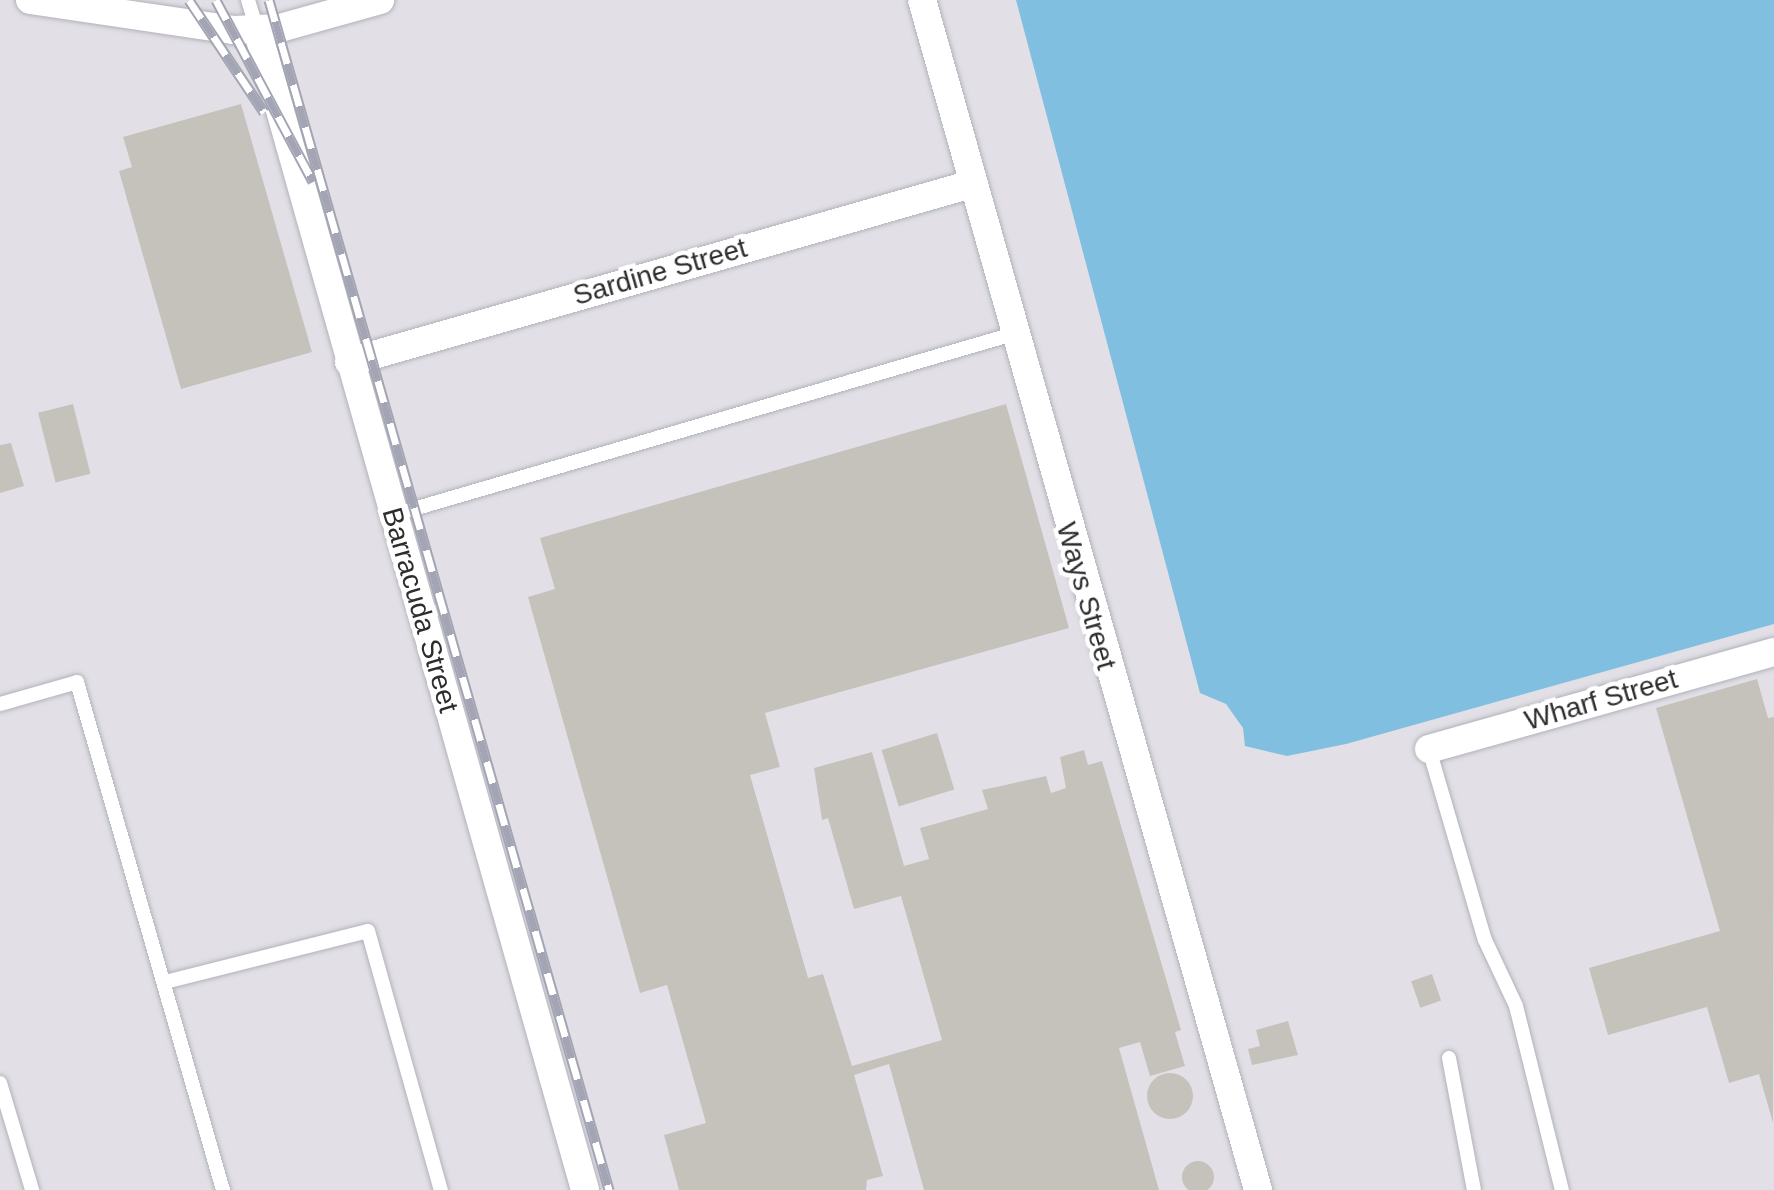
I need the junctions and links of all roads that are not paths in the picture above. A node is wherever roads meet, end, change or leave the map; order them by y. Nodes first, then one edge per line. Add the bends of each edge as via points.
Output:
1 (30, 0) edge
2 (248, 0) edge
3 (380, 0) edge
4 (922, 0) edge
5 (257, 29) junction
6 (972, 184) junction
7 (1014, 334) junction
8 (349, 362) junction
9 (393, 515) junction
10 (1774, 652) edge
11 (0, 704) edge
12 (1429, 748) joint
13 (164, 982) junction
14 (1450, 1058) dead end
15 (0, 1084) edge
16 (32, 1190) edge
17 (223, 1190) edge
18 (442, 1190) edge
19 (585, 1190) edge
20 (1258, 1190) edge
21 (1474, 1190) edge
22 (1562, 1190) edge

1 - 5 street via 206,29
2 - 5 lane
3 - 5 street
4 - 6 street, Ways Street
5 - 8 street, Barracuda Street
6 - 7 street, Ways Street
6 - 8 street, Sardine Street
7 - 9 lane
7 - 20 street, Ways Street
8 - 9 street, Barracuda Street
9 - 19 street, Barracuda Street
10 - 12 street, Wharf Street
11 - 13 lane via 78,682
12 - 22 lane via 1485,940 1516,1006
13 - 17 lane
13 - 18 lane via 368,931
14 - 21 lane
15 - 16 lane

